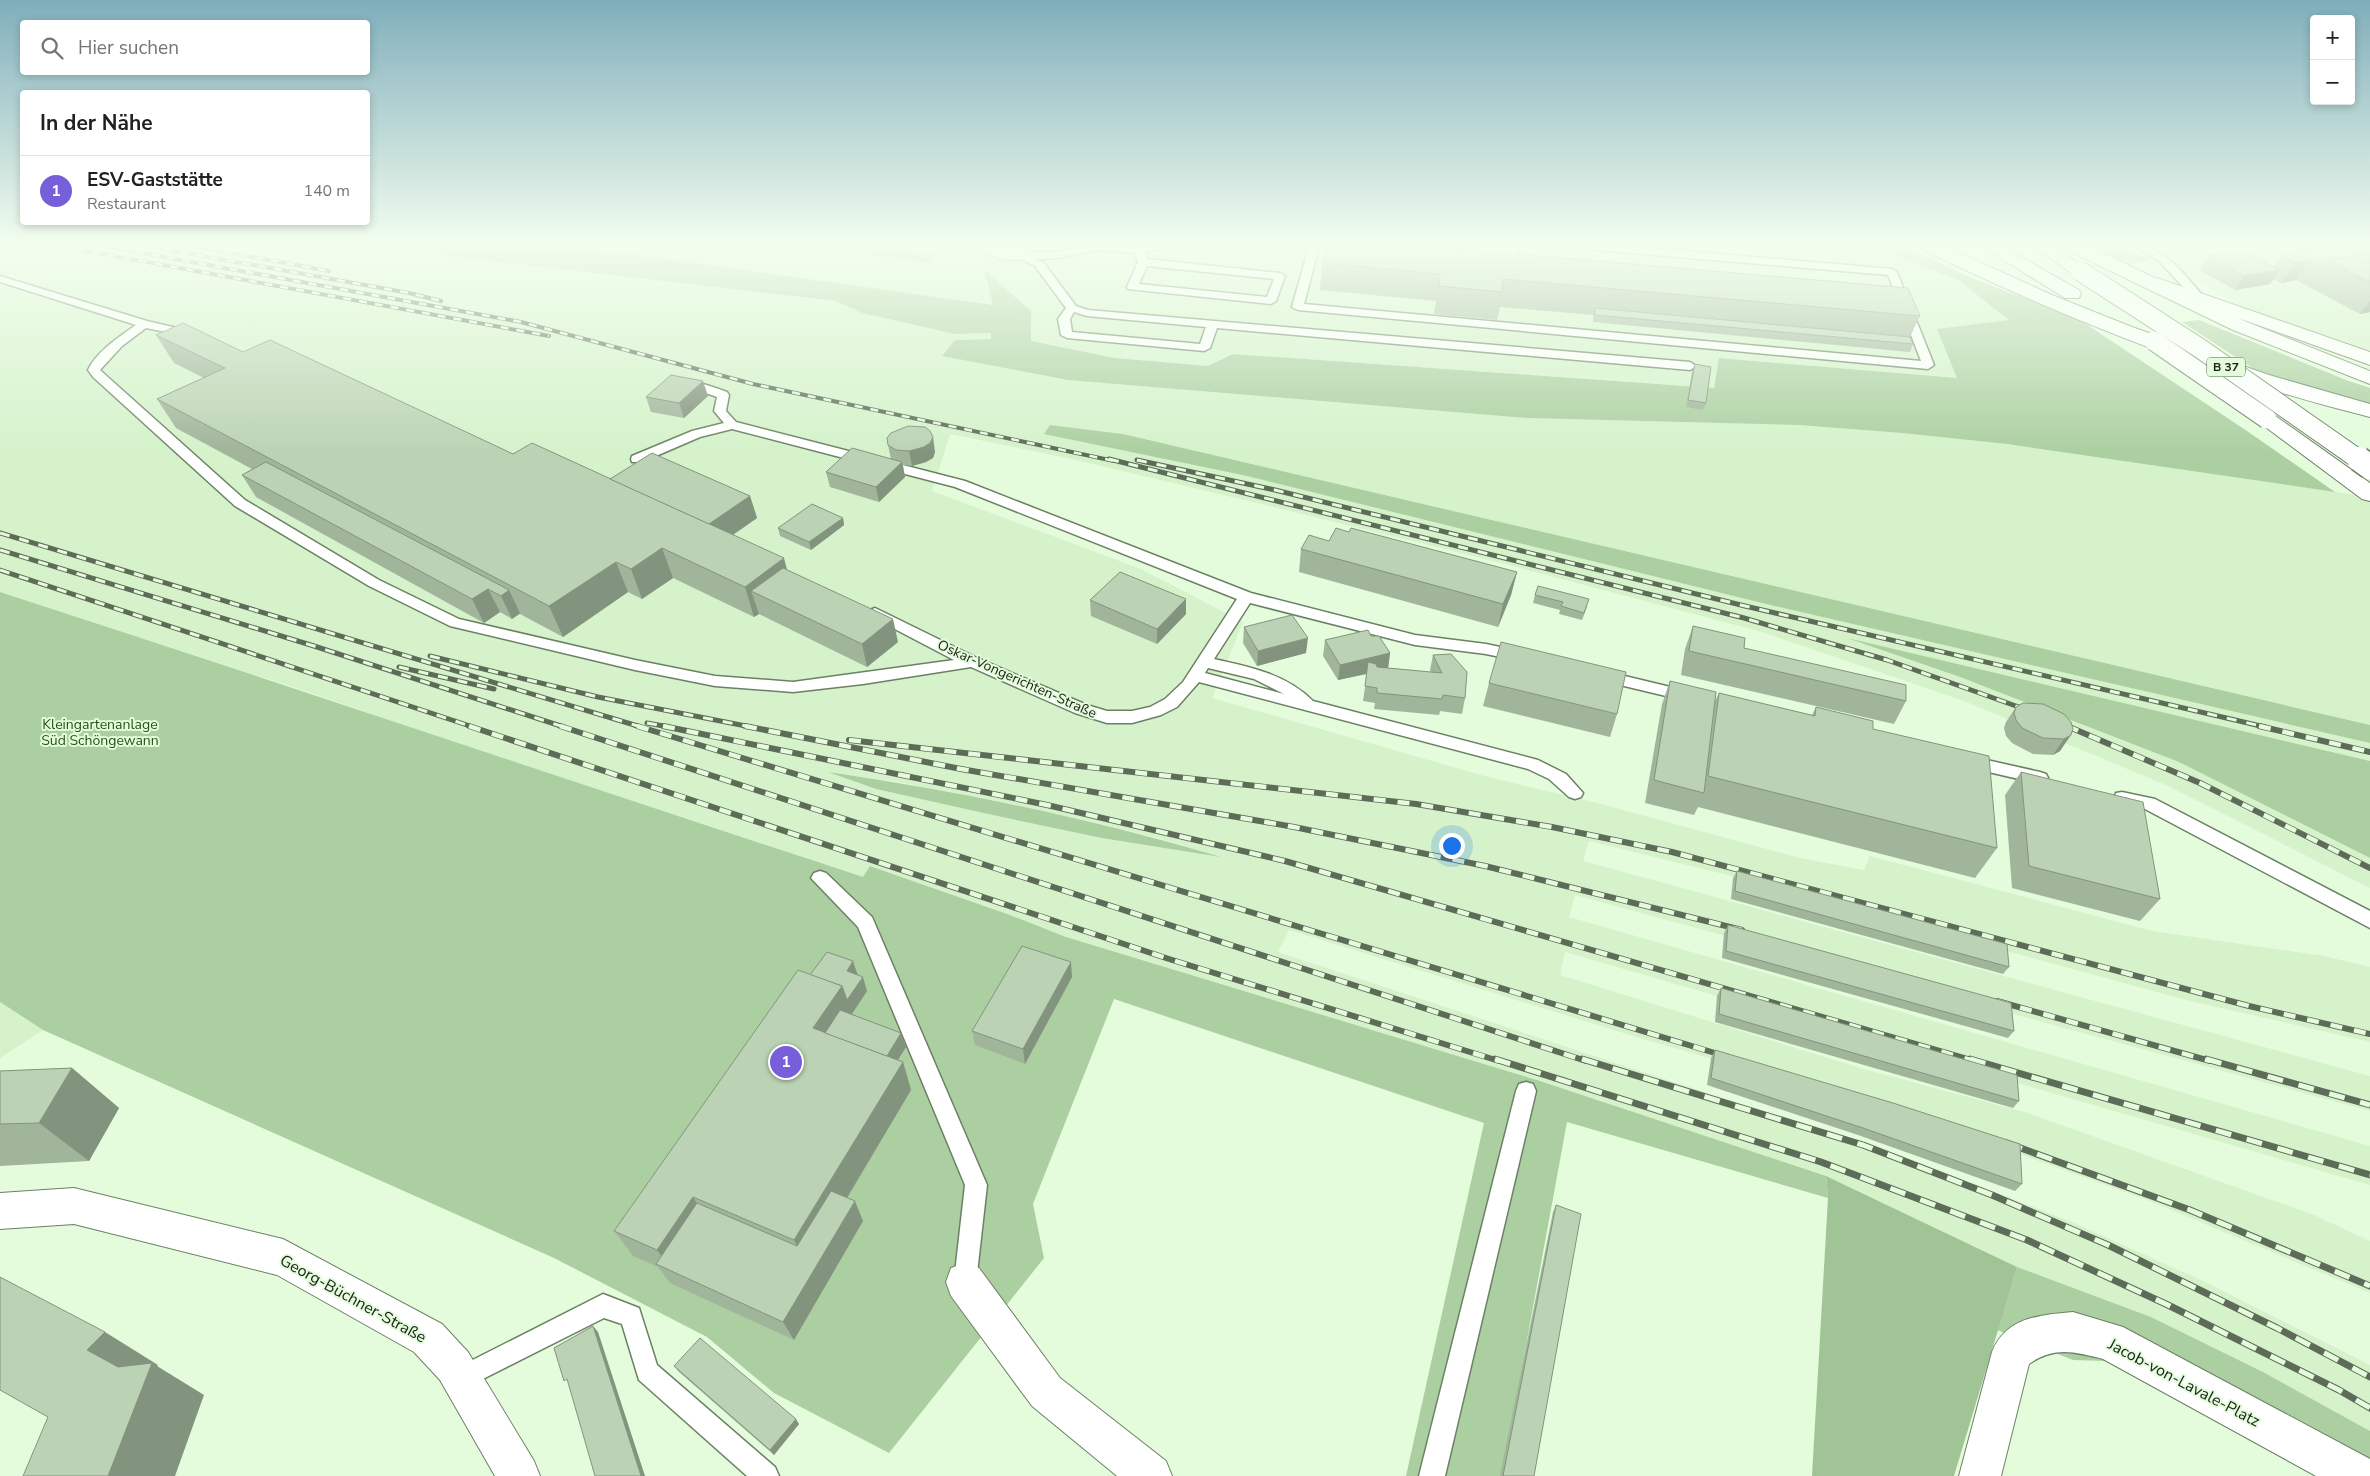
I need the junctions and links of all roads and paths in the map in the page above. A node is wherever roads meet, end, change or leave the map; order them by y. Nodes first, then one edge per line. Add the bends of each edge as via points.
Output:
1 (114, 315) edge
2 (1067, 315) edge
3 (1109, 315) edge
4 (1384, 315) edge
5 (1905, 315) edge
6 (2087, 315) edge
7 (2108, 315) edge
8 (2115, 315) edge
9 (2155, 315) edge
10 (2213, 315) edge
11 (2245, 315) edge
12 (144, 324) junction
13 (1213, 324) junction
14 (197, 337) edge
15 (2154, 341) junction
16 (2370, 359) edge
17 (1690, 366) dead end
18 (2370, 378) edge
19 (672, 386) edge
20 (2370, 411) edge
21 (732, 425) junction
22 (637, 459) dead end
23 (2370, 467) edge
24 (2370, 494) edge
25 (1246, 597) junction
26 (874, 613) edge
27 (1534, 660) edge
28 (972, 662) junction
29 (1203, 662) junction
30 (1592, 673) edge
31 (1194, 676) junction
32 (1707, 700) edge
33 (1309, 706) junction
34 (1957, 759) edge
35 (2053, 782) edge
36 (1575, 793) dead end
37 (2110, 795) edge
38 (820, 878) dead end
39 (2370, 920) edge
40 (1526, 1091) dead end
41 (0, 1211) edge
42 (965, 1282) joint
43 (461, 1378) junction
44 (520, 1476) edge
45 (766, 1476) edge
46 (1151, 1476) edge
47 (1432, 1476) edge
48 (1980, 1476) edge
49 (2358, 1476) edge

1 - 12 lane
2 - 13 lane via 1064,319 1067,335 1204,348
3 - 13 lane
4 - 5 lane via 1928,365
6 - 20 main road via 2248,375
7 - 15 main road
8 - 15 main road, B 37
9 - 23 main road, B 37, bridge
10 - 18 main road
11 - 16 main road
12 - 14 lane
12 - 28 lane via 96,366 97,374 240,504 374,583 455,623 635,665 725,682 793,687
13 - 17 lane
15 - 24 main road, B 37, bridge
19 - 21 lane via 705,388 723,395 720,411
21 - 22 lane via 696,434
21 - 25 lane via 960,484
25 - 27 lane via 1415,640 1486,648
25 - 29 lane, Oskar-Vongerichten-Straße
26 - 28 lane, Oskar-Vongerichten-Straße
28 - 31 lane, Oskar-Vongerichten-Straße via 1107,717 1132,717 1155,711 1181,695
29 - 31 lane, Oskar-Vongerichten-Straße
29 - 33 lane via 1249,673 1287,687
30 - 32 lane
31 - 33 lane
33 - 36 lane via 1532,764 1552,771
34 - 35 lane
37 - 39 lane via 2149,804
38 - 42 lane via 865,922 976,1185
40 - 47 lane
41 - 43 main road, Georg-Büchner-Straße via 74,1206 283,1258 428,1338
42 - 46 main road via 1046,1392
43 - 44 main road, Georg-Büchner-Straße
43 - 45 lane via 603,1306 631,1316 647,1372
48 - 49 main road, Jacob-von-Lavale-Platz via 2012,1352 2036,1335 2073,1332 2109,1341

